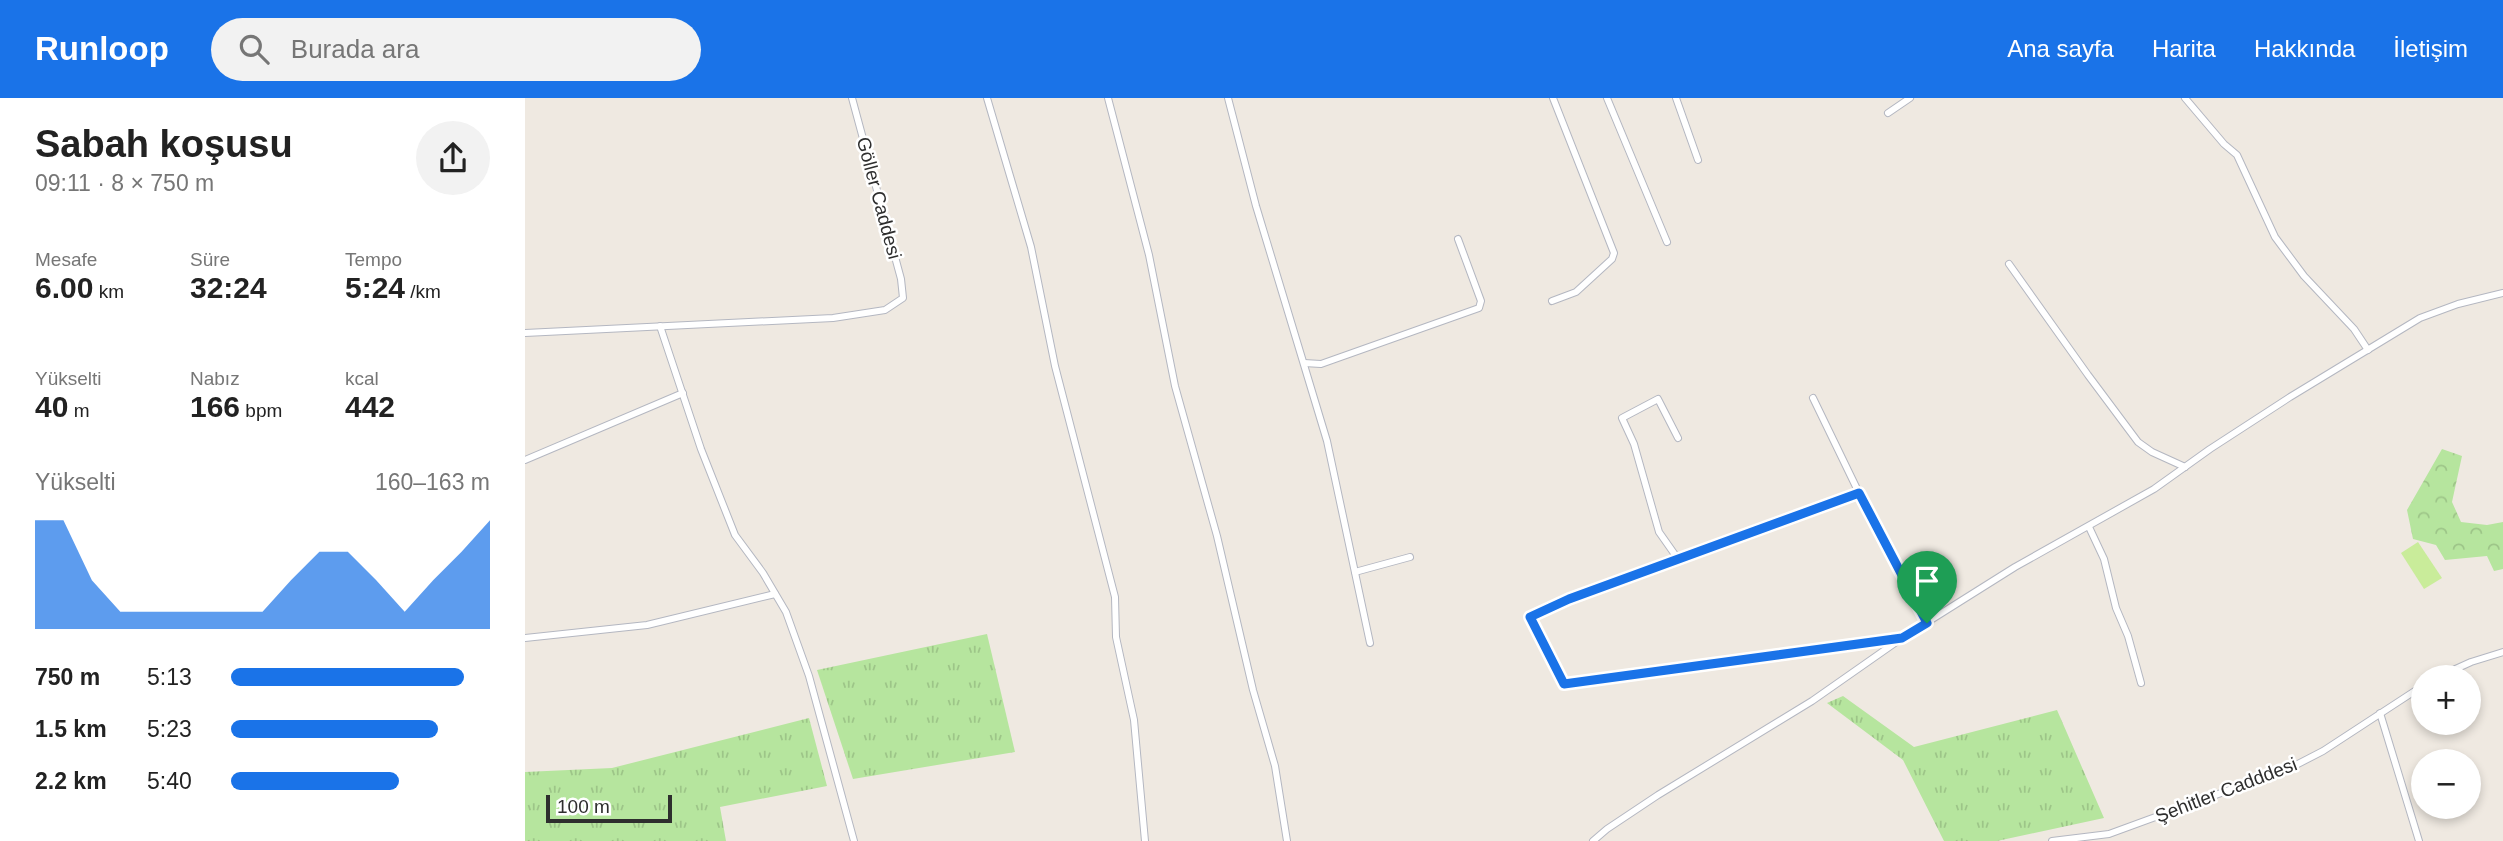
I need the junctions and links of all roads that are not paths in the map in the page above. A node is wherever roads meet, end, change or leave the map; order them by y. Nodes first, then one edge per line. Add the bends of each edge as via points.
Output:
1 (852, 98) edge
2 (987, 98) edge
3 (1108, 98) edge
4 (1228, 98) edge
5 (1553, 98) edge
6 (1607, 98) edge
7 (1676, 98) edge
8 (1910, 98) edge
9 (2185, 98) edge
10 (1888, 113) dead end
11 (1699, 160) dead end
12 (1458, 239) dead end
13 (1667, 242) dead end
14 (2009, 264) dead end
15 (2503, 293) edge
16 (1552, 301) dead end
17 (660, 326) junction
18 (525, 333) edge
19 (2368, 350) junction
20 (1304, 363) junction
21 (683, 393) junction
22 (1814, 398) dead end
23 (1678, 438) dead end
24 (525, 460) edge
25 (2185, 467) junction
26 (1859, 493) junction
27 (2089, 527) junction
28 (1410, 557) dead end
29 (1678, 559) junction
30 (1355, 572) junction
31 (775, 594) junction
32 (1927, 623) junction
33 (525, 638) edge
34 (1902, 638) junction
35 (1370, 643) dead end
36 (2503, 652) edge
37 (2464, 665) edge
38 (2141, 683) dead end
39 (2411, 693) edge
40 (2380, 713) junction
41 (854, 841) edge
42 (1145, 841) edge
43 (1287, 841) edge
44 (1593, 841) edge
45 (2052, 841) edge
46 (2419, 841) edge

1 - 17 street, Göller Caddesi via 901,279 902,298 885,310 857,315
2 - 42 street via 1031,247 1055,366 1115,597 1116,637 1134,720
3 - 43 street via 1149,255 1175,386 1275,766
4 - 20 street
5 - 16 street via 1614,253 1576,292
6 - 13 street
7 - 11 street
8 - 10 street
9 - 19 street via 2237,155 2275,237
12 - 20 street via 1476,285 1479,308 1321,364
14 - 25 street via 2139,442
15 - 19 street via 2420,318
17 - 18 street
17 - 21 street
19 - 25 street
20 - 30 street via 1327,441
21 - 24 street
21 - 31 street via 734,535
22 - 26 street
23 - 29 street via 1658,399 1622,418 1635,444 1659,532
25 - 27 street
26 - 29 street
26 - 32 street
27 - 32 street
27 - 38 street via 2104,559
28 - 30 street
29 - 34 street via 1530,617 1564,684
30 - 35 street
31 - 33 street via 647,625
31 - 41 street via 809,676
32 - 34 street
34 - 44 street via 1812,701 1658,794
36 - 37 street
39 - 40 street, Şehitler Cadddesi
40 - 45 street, Şehitler Cadddesi via 2292,767 2109,834
40 - 46 street

